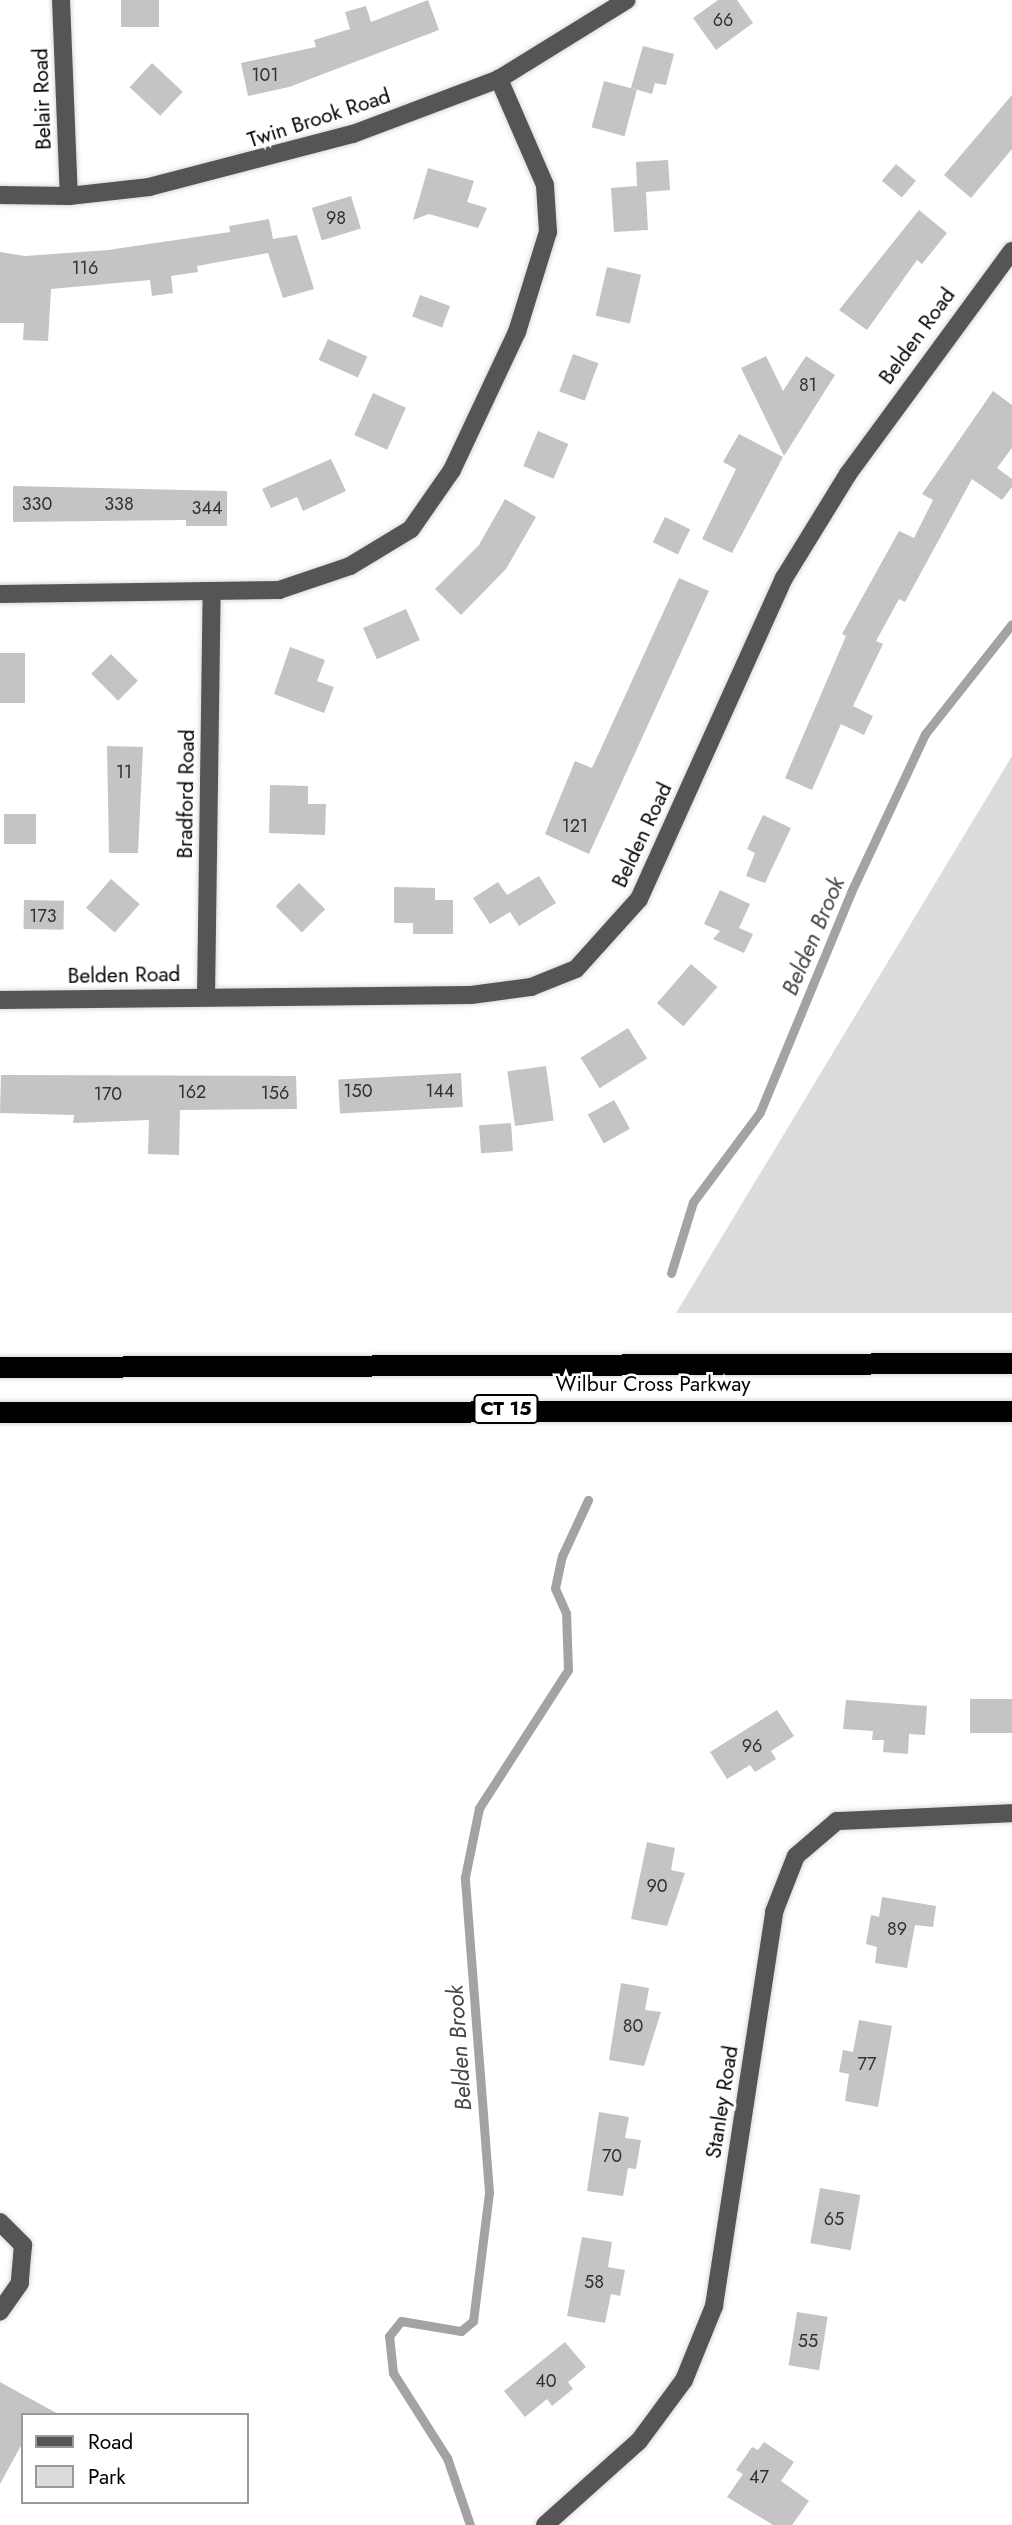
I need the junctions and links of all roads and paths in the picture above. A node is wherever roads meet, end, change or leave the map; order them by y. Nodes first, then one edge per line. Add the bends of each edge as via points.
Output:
1 (61, 0) edge
2 (627, 0) edge
3 (499, 79) junction
4 (0, 195) edge
5 (69, 196) junction
6 (1012, 251) edge
7 (212, 592) junction
8 (0, 594) edge
9 (206, 997) junction
10 (0, 1000) edge
11 (1012, 1363) edge
12 (0, 1367) edge
13 (1012, 1411) edge
14 (0, 1412) edge
15 (1012, 1813) edge
16 (0, 2222) edge
17 (0, 2312) edge
18 (545, 2525) edge

1 - 5 street, Belair Road
2 - 3 street, Twin Brook Road
3 - 5 street, Twin Brook Road via 353,134 215,174
3 - 7 street via 545,185 548,232 517,332 452,470 411,530 350,566 279,590
4 - 5 street, Twin Brook Road
6 - 9 street, Belden Road via 902,395 784,578 639,899 576,969 531,986 471,995
7 - 8 street
7 - 9 street, Bradford Road
9 - 10 street, Belden Road
11 - 12 highway, Wilbur Cross Parkway / CT 15
13 - 14 highway, Wilbur Cross Parkway / CT 15
15 - 18 street, Stanley Road via 837,1822 796,1856 774,1912 714,2306 684,2381 639,2441
16 - 17 street via 23,2245 20,2283

